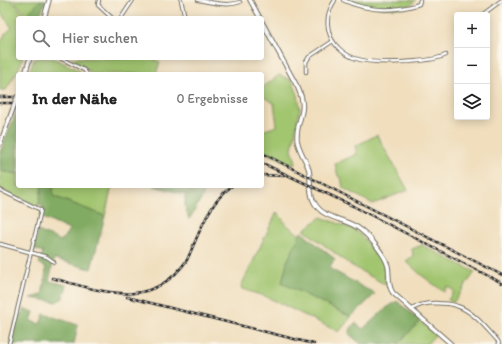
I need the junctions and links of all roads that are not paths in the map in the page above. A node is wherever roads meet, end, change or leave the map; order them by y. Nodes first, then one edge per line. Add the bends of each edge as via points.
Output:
1 (49, 0) edge
2 (99, 0) edge
3 (133, 0) edge
4 (181, 0) edge
5 (198, 0) edge
6 (250, 0) edge
7 (334, 0) edge
8 (343, 0) edge
9 (420, 0) edge
10 (502, 0) edge
11 (240, 2) dead end
12 (486, 12) edge
13 (45, 16) edge
14 (110, 16) edge
15 (122, 16) edge
16 (184, 16) edge
17 (259, 16) edge
18 (264, 26) edge
19 (333, 41) junction
20 (446, 55) dead end
21 (29, 60) edge
22 (64, 60) edge
23 (26, 72) edge
24 (86, 72) edge
25 (306, 72) dead end
26 (16, 100) edge
27 (0, 144) edge
28 (0, 190) edge
29 (0, 244) edge
30 (32, 252) junction
31 (54, 262) dead end
32 (411, 310) junction
33 (8, 344) edge
34 (451, 344) edge
35 (499, 344) edge

1 - 13 main road
2 - 14 street via 98,5
3 - 15 street
4 - 16 street
5 - 11 street via 223,4
6 - 17 main road
7 - 19 street via 327,19
8 - 9 street via 386,10 416,6
10 - 12 street
18 - 32 main road via 302,99 303,113 297,139 308,169 314,202 327,215 361,229 383,256 390,290
19 - 20 street via 351,56 367,61 426,61
19 - 25 street via 309,57
21 - 23 main road
22 - 24 street
26 - 27 main road, bridge
28 - 30 street via 41,210
29 - 30 street
30 - 31 street
30 - 33 street
32 - 34 main road
32 - 35 street via 425,303 458,306 479,321

